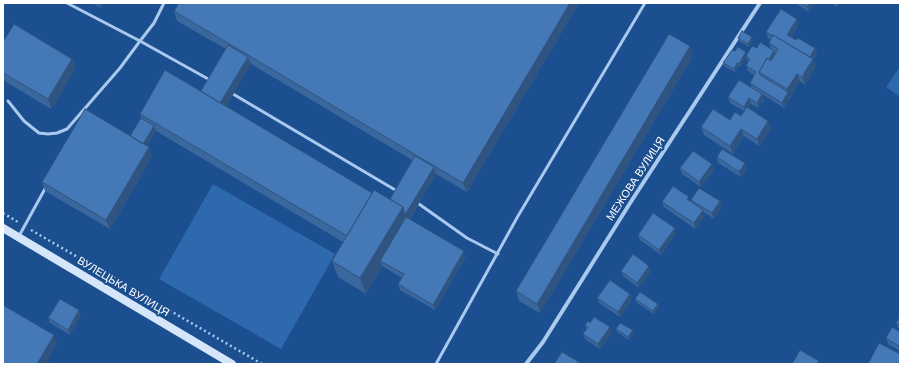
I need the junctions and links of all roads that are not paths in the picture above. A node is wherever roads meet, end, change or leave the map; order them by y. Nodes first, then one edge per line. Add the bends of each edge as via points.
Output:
1 (66, 3) edge
2 (164, 3) edge
3 (645, 3) edge
4 (760, 3) edge
5 (140, 41) junction
6 (214, 82) edge
7 (234, 94) dead end
8 (8, 101) dead end
9 (49, 180) edge
10 (400, 193) edge
11 (419, 204) edge
12 (3, 228) edge
13 (18, 238) junction
14 (498, 254) junction
15 (232, 364) edge
16 (436, 364) edge
17 (526, 364) edge

1 - 5 lane
2 - 5 lane
3 - 14 lane via 567,132
4 - 17 street, МЕЖОВА ВУЛИЦЯ via 543,342
5 - 6 lane
5 - 8 lane via 67,129 57,133 39,133
7 - 10 lane
9 - 13 lane
11 - 14 lane via 467,238
12 - 13 street, ВУЛЕЦЬКА ВУЛИЦЯ
13 - 15 street, ВУЛЕЦЬКА ВУЛИЦЯ
14 - 16 lane

